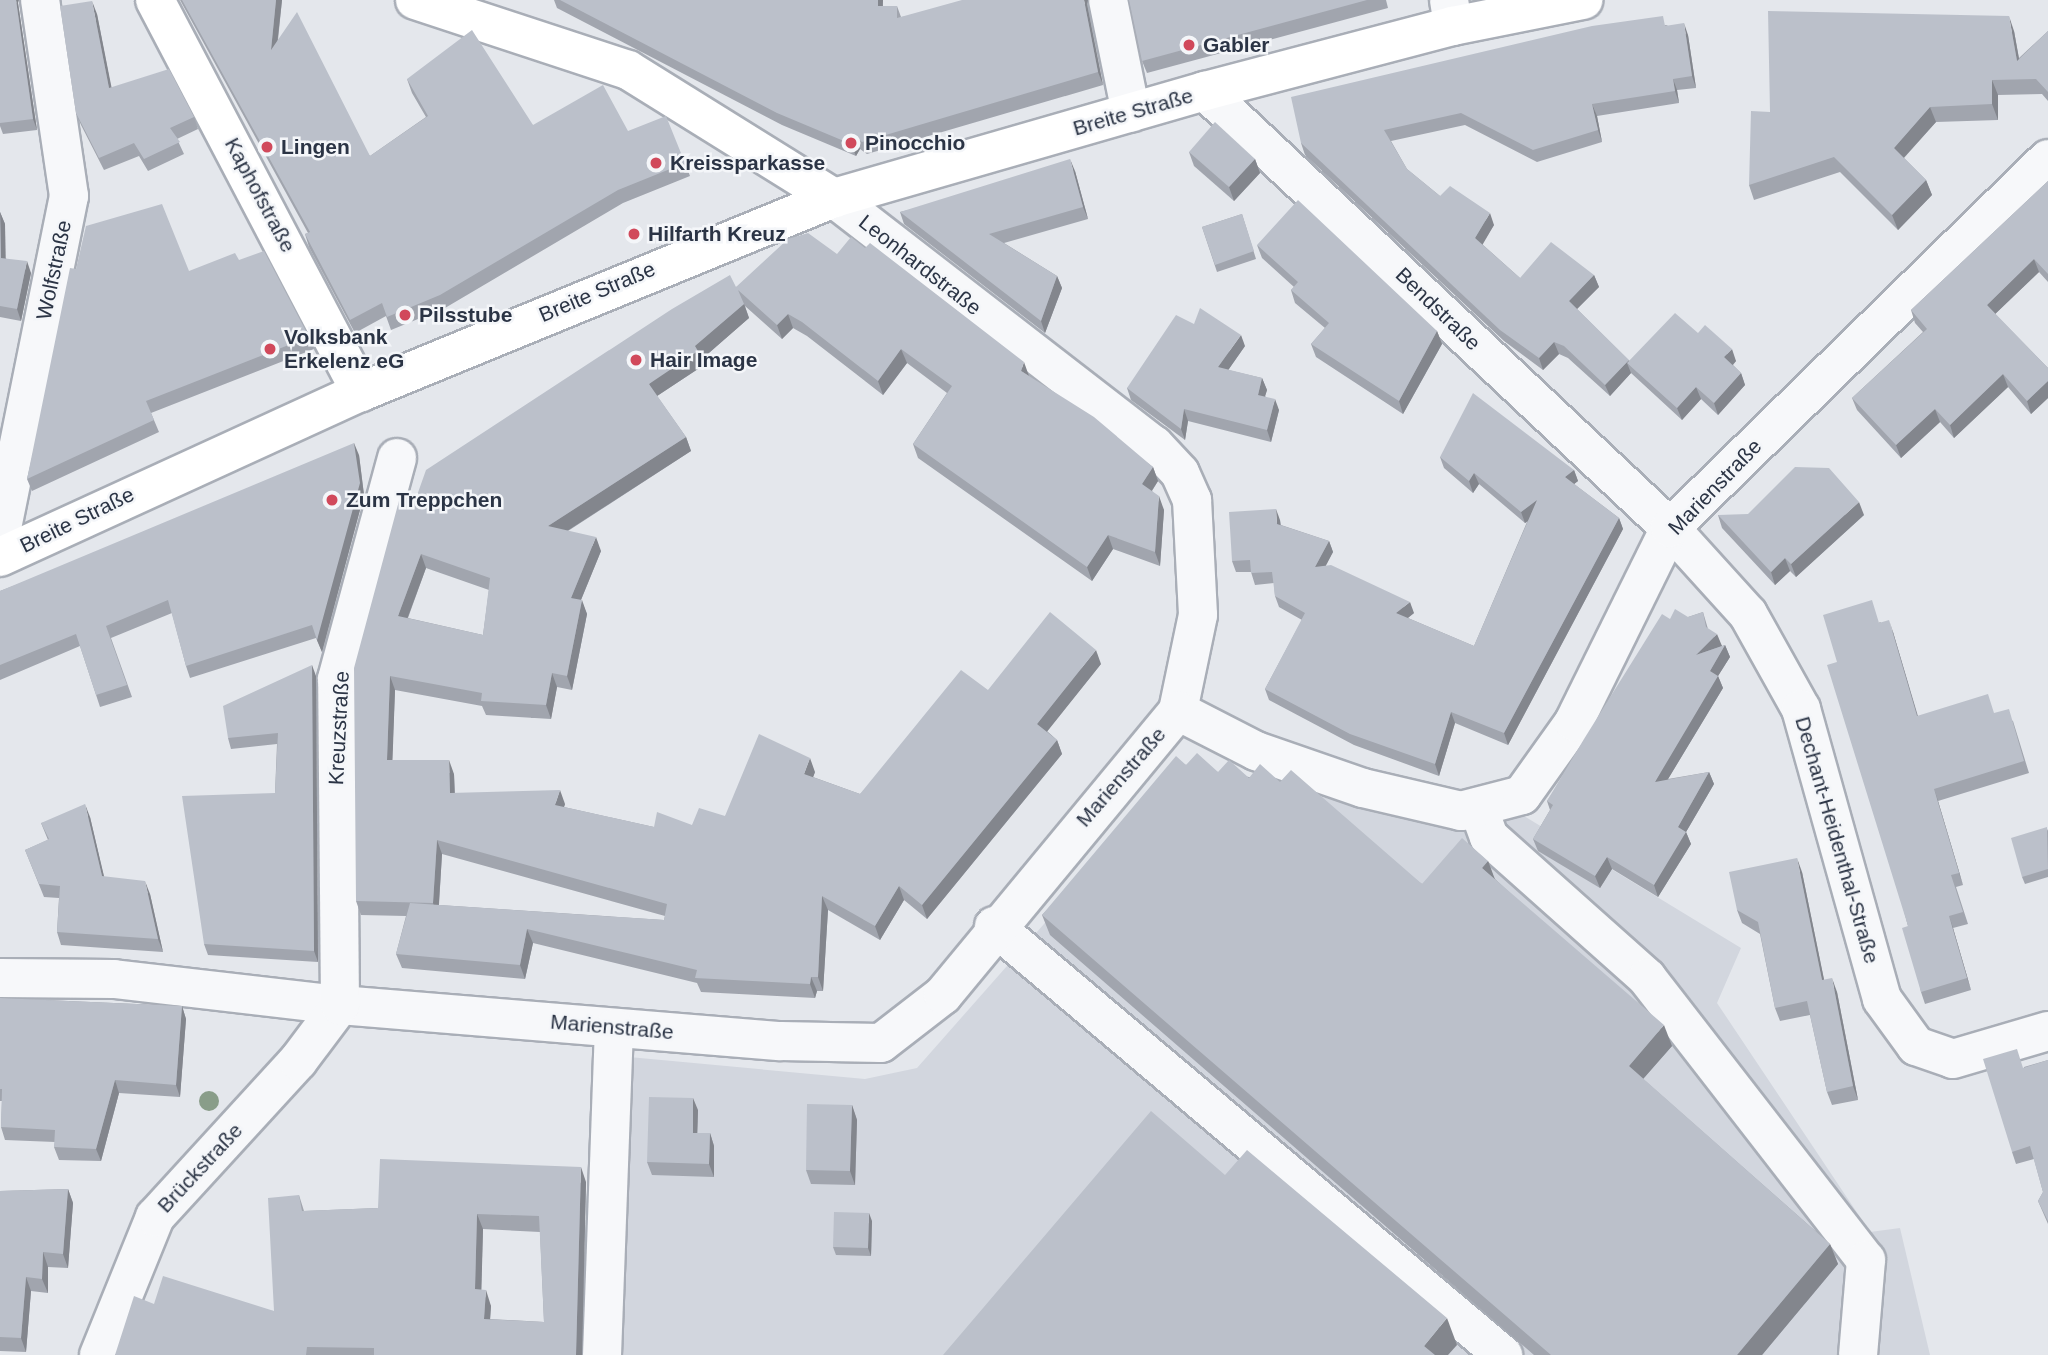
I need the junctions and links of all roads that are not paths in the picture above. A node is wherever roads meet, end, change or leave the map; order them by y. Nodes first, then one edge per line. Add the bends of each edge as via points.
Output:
1 (40, 0) edge
2 (155, 0) edge
3 (415, 0) edge
4 (1108, 0) edge
5 (1583, 0) edge
6 (1451, 13) edge
7 (1205, 91) junction
8 (1131, 113) junction
9 (2048, 159) edge
10 (834, 198) junction
11 (361, 391) junction
12 (397, 458) dead end
13 (1671, 528) junction
14 (0, 538) edge
15 (0, 557) edge
16 (1178, 711) junction
17 (1478, 807) junction
18 (994, 926) junction
19 (0, 978) edge
20 (340, 1005) junction
21 (614, 1028) junction
22 (2048, 1031) edge
23 (99, 1355) edge
24 (602, 1355) edge
25 (1503, 1355) edge
26 (1858, 1355) edge

1 - 14 street, Wolfstraße via 69,196
2 - 11 main road, Kaphofstraße
3 - 10 main road, Leonhardstraße via 628,70
4 - 8 street
5 - 6 main road, Breite Straße
6 - 7 main road, Breite Straße
7 - 8 main road, Breite Straße
7 - 13 street, Bendstraße
8 - 10 main road, Breite Straße
9 - 13 street, Marienstraße
10 - 11 main road, Breite Straße
10 - 16 street, Leonhardstraße via 1154,445 1180,473 1192,500 1198,615
11 - 15 main road, Breite Straße
12 - 20 street, Kreuzstraße via 337,679
13 - 17 street, Marienstraße via 1574,722 1522,795
13 - 22 street, Dechant-Heidenthal-Straße via 1748,614 1801,709 1882,999 1916,1046 1952,1059
16 - 17 street, Marienstraße via 1256,751 1363,788 1461,811
16 - 18 street, Marienstraße
17 - 26 street via 1489,837 1647,978 1866,1261
18 - 21 street, Marienstraße via 943,995 881,1043
18 - 25 street
19 - 20 street, Marienstraße via 114,979
20 - 21 street, Marienstraße
20 - 23 street, Brückstraße via 298,1061 155,1217
21 - 24 street

